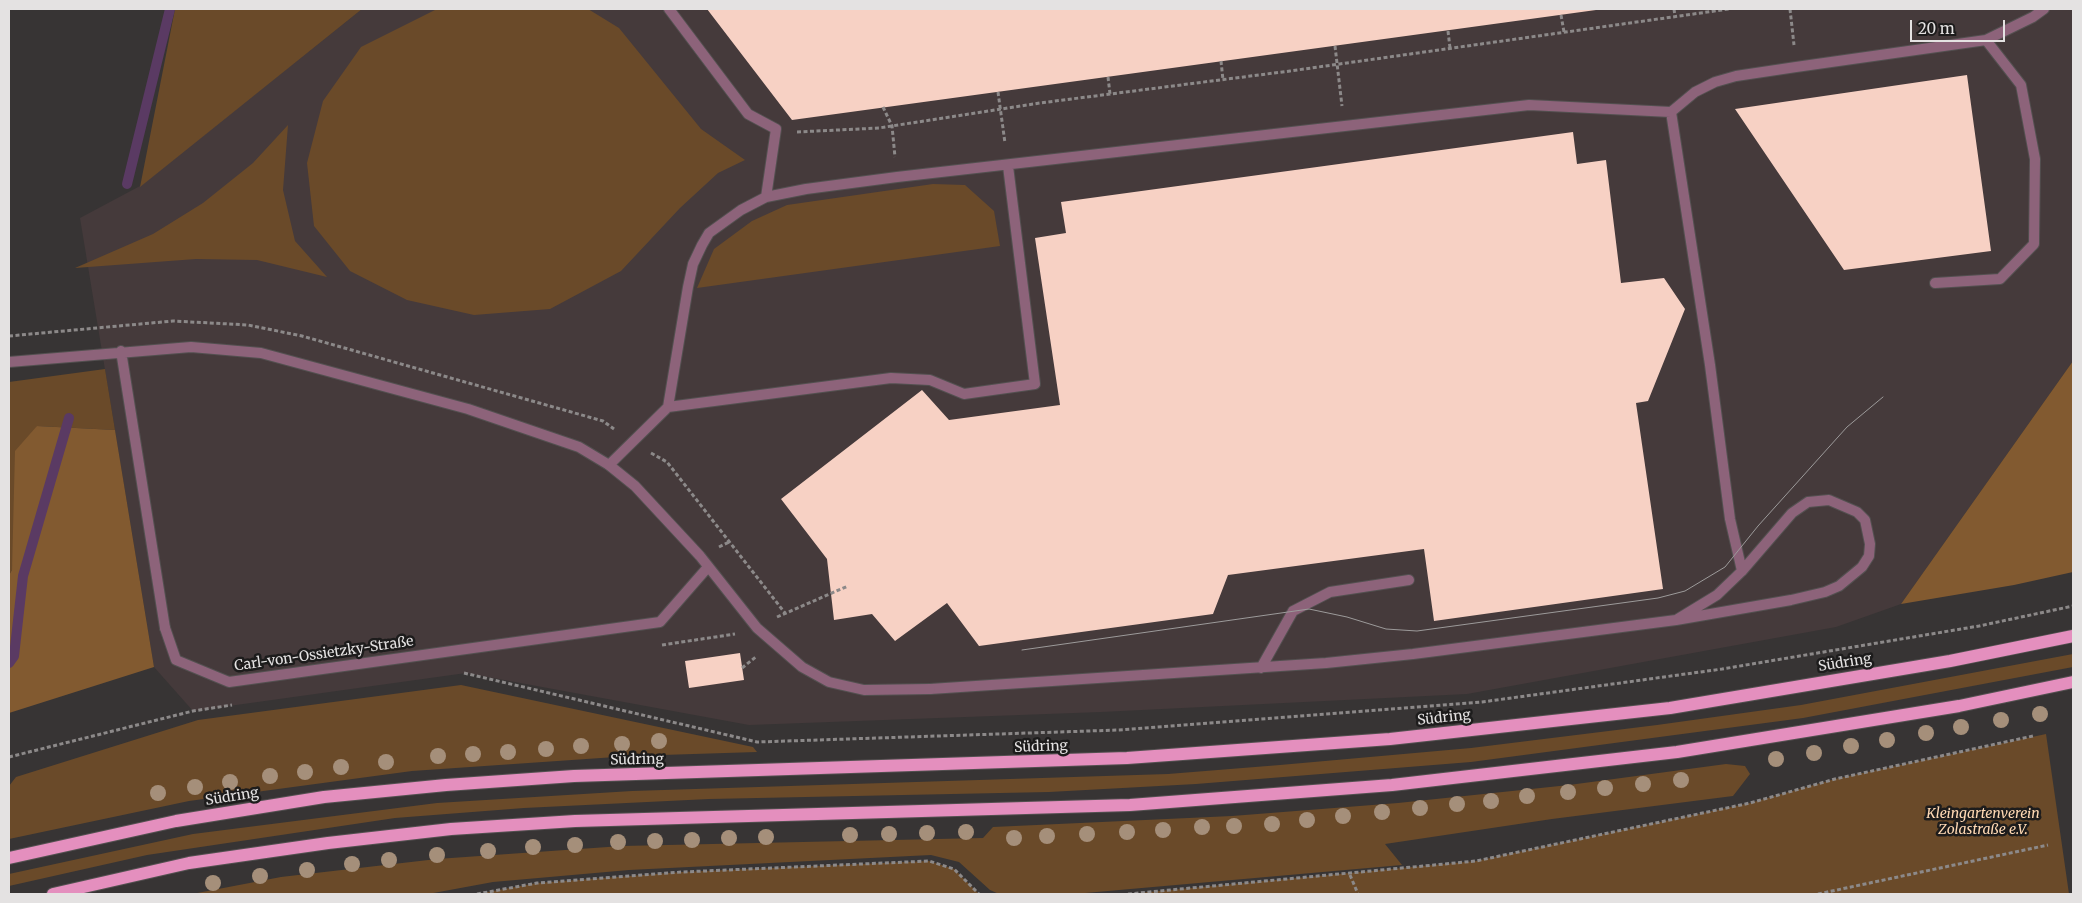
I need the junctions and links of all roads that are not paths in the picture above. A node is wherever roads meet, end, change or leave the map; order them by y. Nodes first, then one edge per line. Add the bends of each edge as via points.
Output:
1 (669, 9) edge
2 (2044, 9) edge
3 (1986, 40) junction
4 (1671, 112) junction
5 (1008, 166) junction
6 (766, 197) junction
7 (1935, 283) dead end
8 (121, 352) junction
9 (9, 362) edge
10 (668, 407) junction
11 (609, 465) junction
12 (708, 567) junction
13 (1742, 571) junction
14 (1409, 580) dead end
15 (1676, 620) junction
16 (2073, 636) edge
17 (1261, 668) junction
18 (2073, 682) edge
19 (9, 858) edge
20 (53, 894) edge

1 - 6 street via 748,114 776,128
2 - 3 street
3 - 4 street via 1736,76 1695,92
3 - 7 street via 2021,85 2035,159 2034,244 2000,279
4 - 5 street via 1529,105
4 - 13 street via 1709,356 1730,519
5 - 6 street via 897,177
5 - 10 street via 1035,384 964,394 930,380 891,378
6 - 10 street via 709,233 693,264
8 - 9 street
8 - 11 street via 190,347 261,352 468,409 580,447
8 - 12 street, Carl-von-Ossietzky-Straße via 166,628 176,660 229,682 660,622
10 - 11 street
11 - 12 street via 635,486
12 - 17 street via 757,628 802,667 828,682 864,690 930,689
13 - 15 street via 1717,595
13 - 15 street via 1792,513 1808,502 1829,500 1857,512 1865,520 1870,544 1868,556 1862,567 1839,586 1791,600
14 - 17 street via 1330,592 1293,611
15 - 17 street via 1413,654
16 - 19 main road, Südring via 1950,661 1670,708 1390,739 1127,758 574,776 446,785 324,797 176,821
18 - 20 main road via 1959,706 1677,752 1392,785 1130,805 585,821 451,829 189,863

